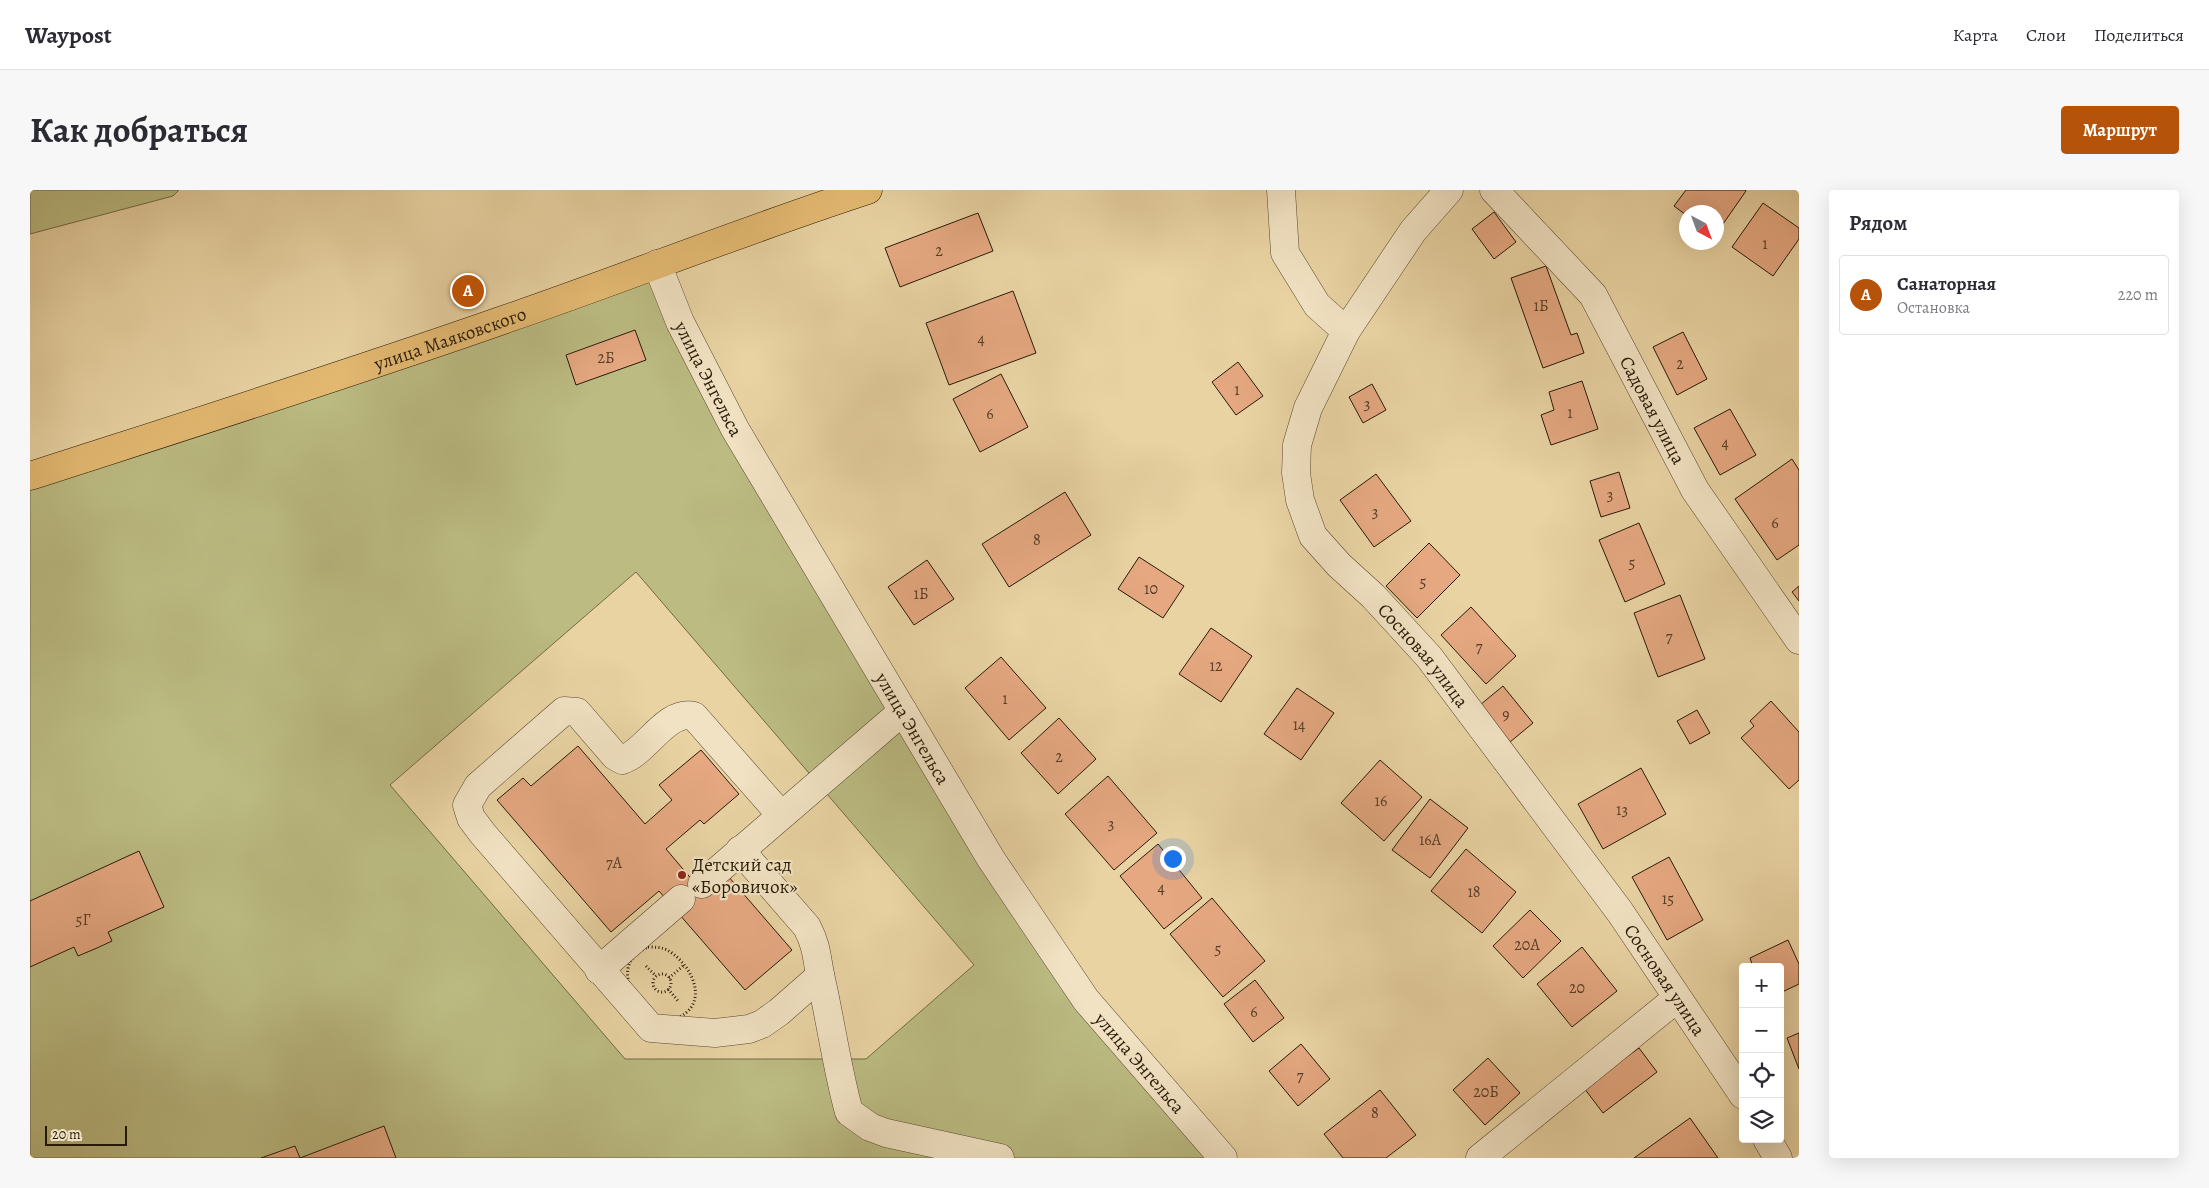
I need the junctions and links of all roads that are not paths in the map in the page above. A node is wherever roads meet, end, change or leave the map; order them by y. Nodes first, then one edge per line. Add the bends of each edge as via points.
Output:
1 (868, 190) edge
2 (1281, 190) edge
3 (1494, 190) edge
4 (1444, 191) edge
5 (656, 264) junction
6 (1346, 331) junction
7 (30, 476) edge
8 (1799, 640) edge
9 (903, 711) junction
10 (781, 815) junction
11 (740, 850) junction
12 (599, 970) junction
13 (820, 976) junction
14 (1676, 999) junction
15 (1739, 1089) edge
16 (1769, 1143) edge
17 (1000, 1158) edge
18 (1223, 1158) edge
19 (1480, 1158) edge
20 (1778, 1158) edge

1 - 5 main road, улица Маяковского
2 - 6 street via 1285,253 1317,305
3 - 8 street, Садовая улица via 1593,295 1695,490
4 - 6 street, Сосновая улица
5 - 7 main road, улица Маяковского via 505,320
5 - 9 street, улица Энгельса via 680,322 735,429
6 - 14 street, Сосновая улица via 1308,408 1297,445 1296,473 1300,500 1313,536 1374,596 1429,657 1620,912
9 - 10 street
9 - 18 street, улица Энгельса via 991,859 1086,1000
10 - 11 street
10 - 12 street via 694,716 684,714 675,718 622,760 577,712 564,711 478,786 467,805 471,818 483,834
11 - 12 street
11 - 13 street via 807,927 818,953
12 - 13 street via 648,1026 715,1032 749,1029 762,1024
13 - 17 street via 846,1101 852,1116 886,1133
14 - 15 street, Сосновая улица
14 - 19 street
16 - 20 street

